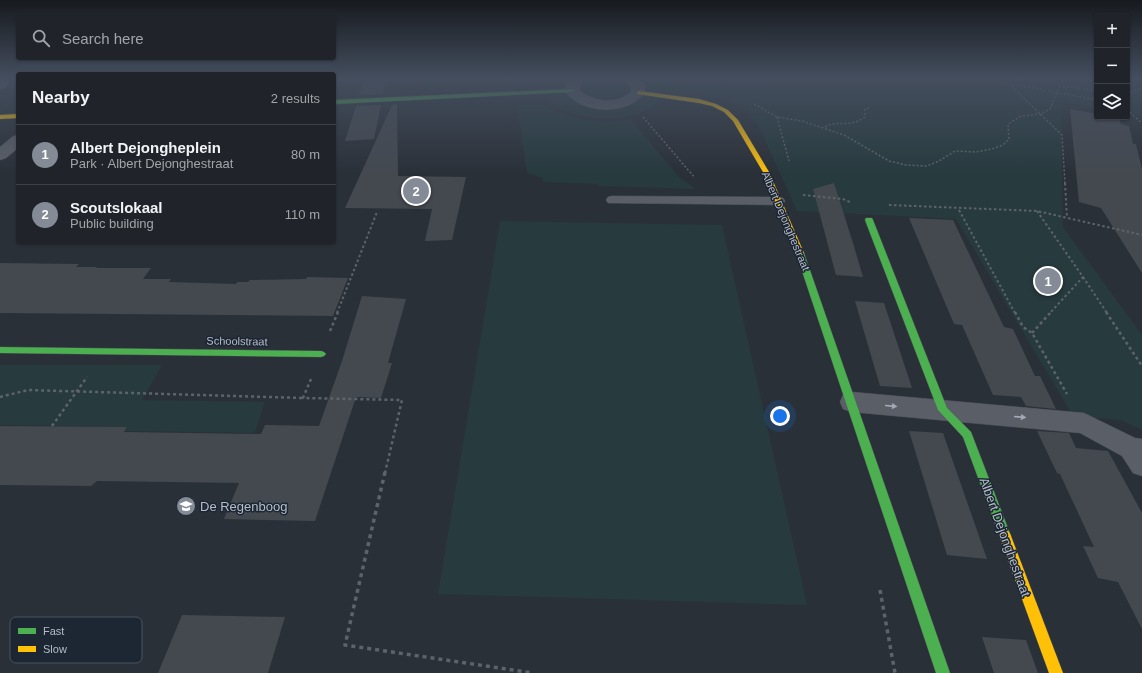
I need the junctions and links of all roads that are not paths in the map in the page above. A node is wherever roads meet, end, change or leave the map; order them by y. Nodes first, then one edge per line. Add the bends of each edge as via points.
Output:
1 (725, 110) edge
2 (16, 116) edge
3 (0, 117) edge
4 (16, 142) edge
5 (0, 155) edge
6 (778, 198) junction
7 (612, 200) dead end
8 (869, 220) dead end
9 (0, 350) edge
10 (321, 354) road end
11 (852, 402) junction
12 (943, 410) junction
13 (1138, 454) edge
14 (943, 673) edge
15 (1056, 673) edge

1 - 6 street, Albert Dejonghestraat via 735,120 766,172
2 - 3 street
4 - 5 street
6 - 7 lane
6 - 11 street, Albert Dejonghestraat via 806,267
8 - 12 street, Albert Dejonghestraat
9 - 10 street, Schoolstraat
11 -> 12 street
11 - 14 street, Albert Dejonghestraat
12 -> 13 street via 1084,423
12 - 15 street, Albert Dejonghestraat via 967,435

